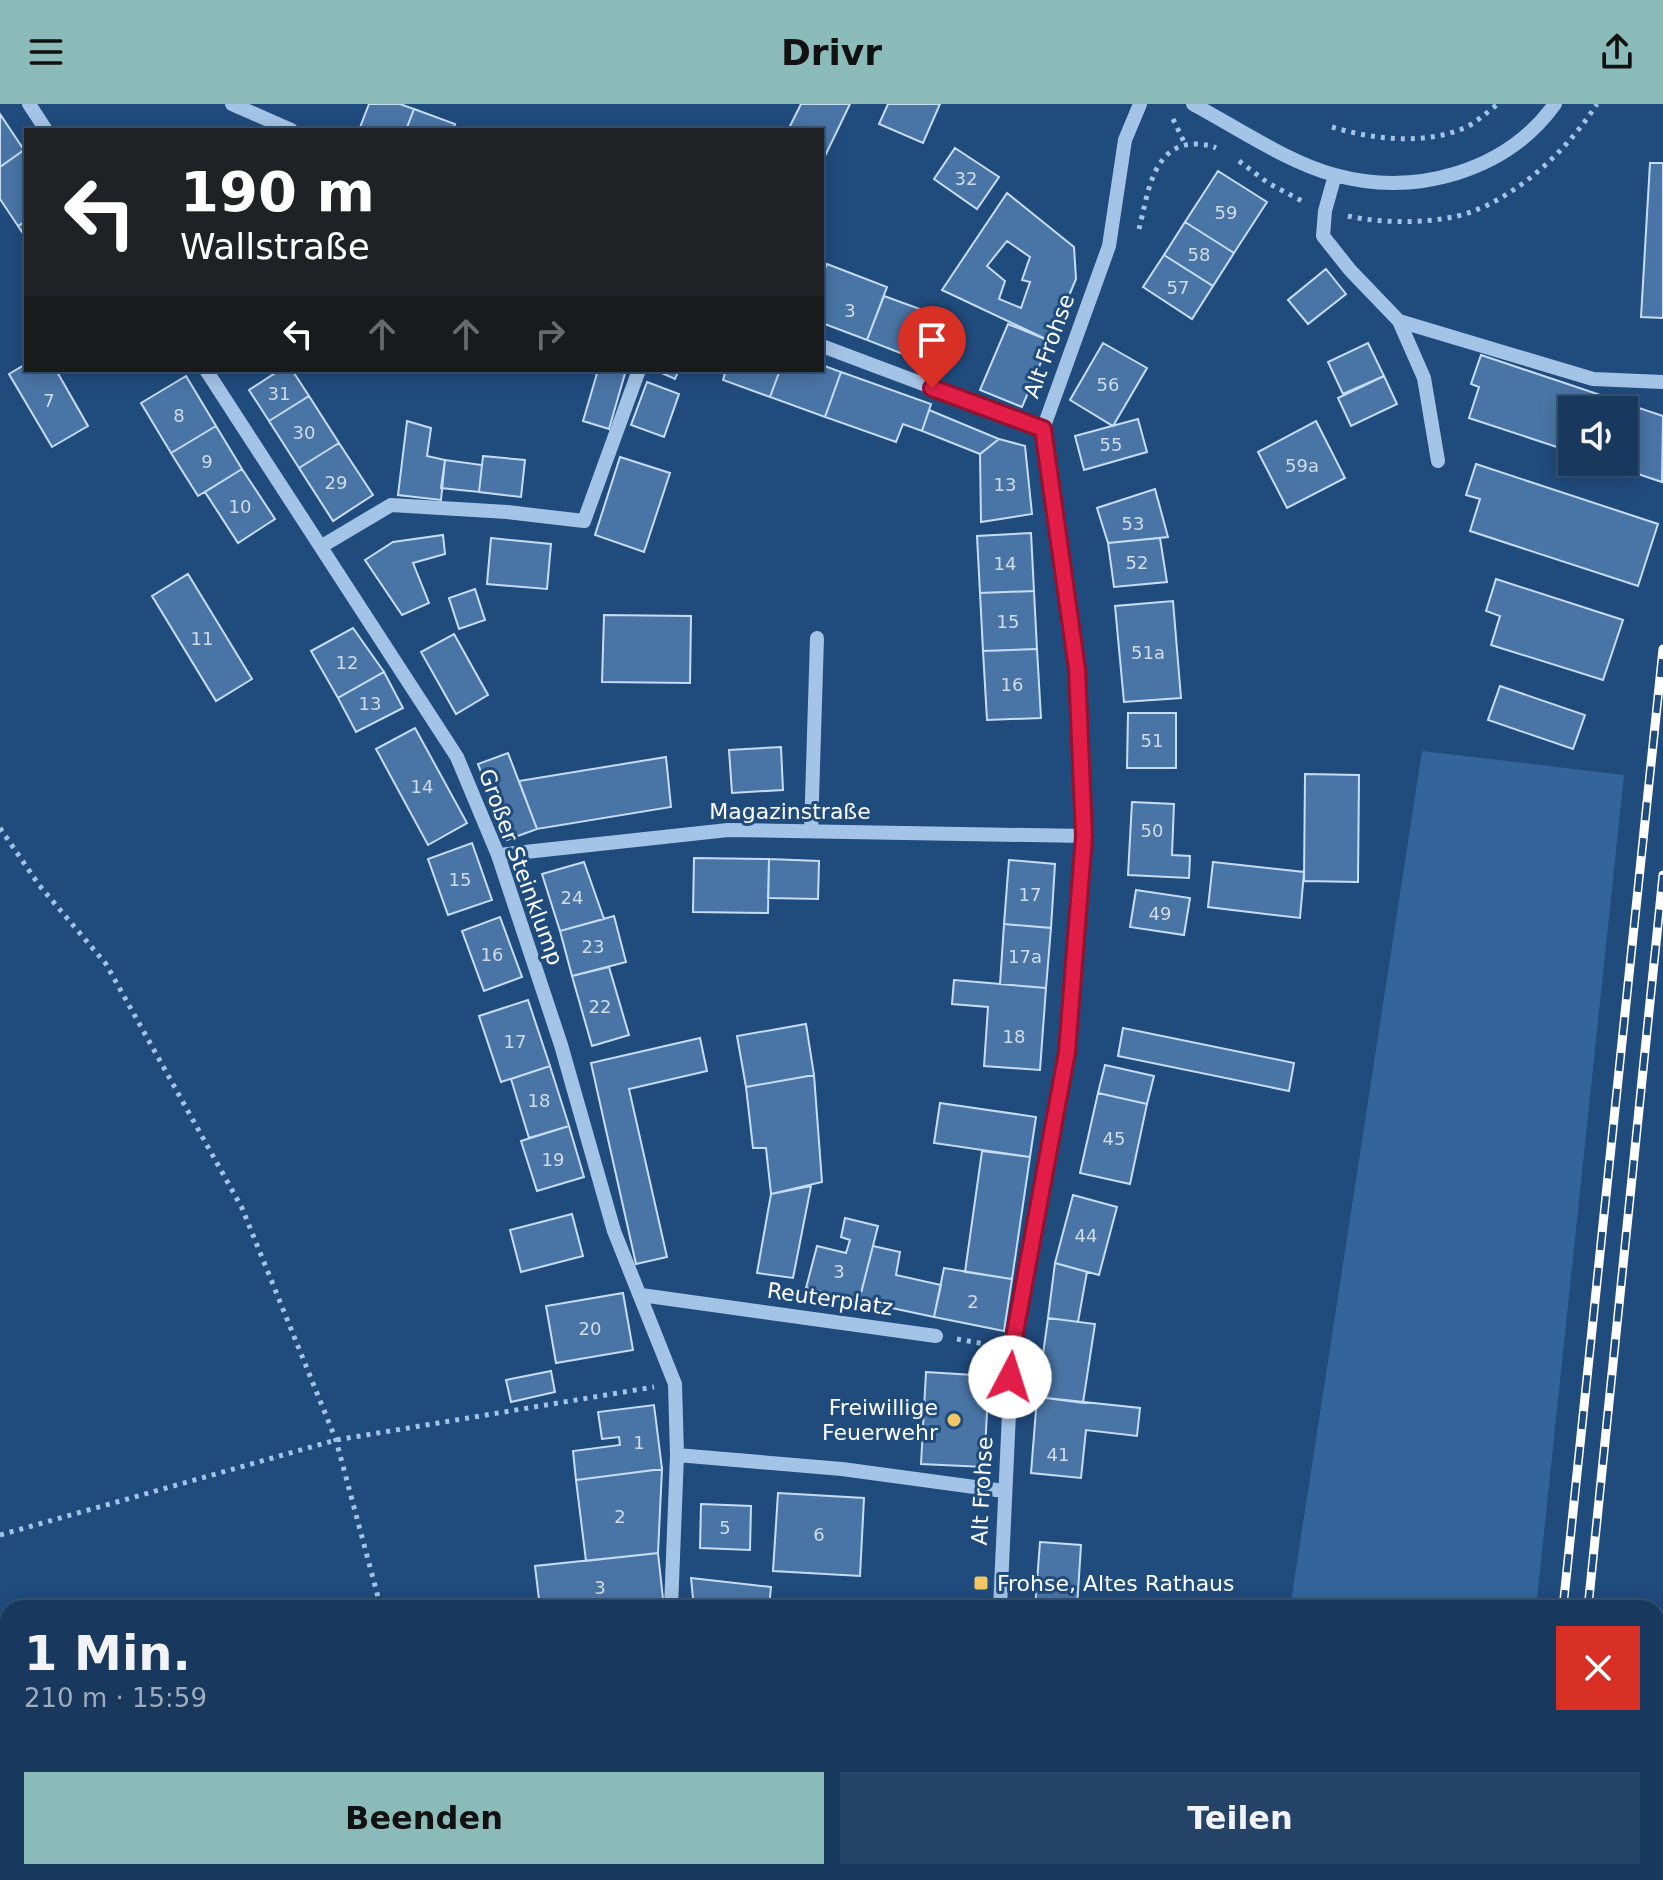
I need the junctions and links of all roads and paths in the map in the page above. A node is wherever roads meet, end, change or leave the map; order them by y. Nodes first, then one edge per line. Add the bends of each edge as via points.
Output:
1 (29, 104) edge
2 (232, 104) edge
3 (1140, 104) edge
4 (1193, 104) edge
5 (1498, 104) edge
6 (1555, 104) edge
7 (1332, 127) dead end
8 (45, 128) edge
9 (286, 128) edge
10 (1335, 175) junction
11 (1399, 321) junction
12 (824, 347) edge
13 (207, 372) edge
14 (638, 372) edge
15 (1663, 382) edge
16 (1043, 429) junction
17 (1438, 461) dead end
18 (322, 546) junction
19 (817, 638) dead end
20 (0, 828) edge
21 (811, 831) junction
22 (1084, 836) junction
23 (498, 855) junction
24 (641, 1295) junction
25 (936, 1336) joint
26 (1012, 1349) junction
27 (675, 1384) junction
28 (336, 1440) junction
29 (677, 1455) junction
30 (1004, 1491) junction
31 (0, 1535) edge
32 (379, 1600) edge
33 (671, 1600) edge
34 (1000, 1600) edge

1 - 8 street
2 - 9 street
3 - 16 street, Alt Frohse via 1125,140 1109,246
4 - 10 street
5 - 7 path via 1463,129 1418,138 1359,135
6 - 10 street via 1528,133 1478,167 1416,183
10 - 11 street via 1323,236
11 - 15 street via 1593,379
11 - 17 street via 1424,378
12 - 16 street
13 - 18 street, Großer Steinklump
14 - 18 street via 584,521 391,505
16 - 22 street, Alt Frohse via 1077,669
18 - 23 street, Großer Steinklump via 457,757
19 - 21 street
20 - 28 path via 39,885 106,964 242,1208
21 - 22 street, Magazinstraße
21 - 23 street, Magazinstraße via 728,830
22 - 26 street, Alt Frohse via 1067,1052
23 - 24 street, Großer Steinklump via 561,1045 614,1231
24 - 25 street, Reuterplatz
24 - 27 street, Großer Steinklump
25 - 26 path
26 - 30 street, Alt Frohse
27 - 28 path
27 - 29 street, Großer Steinklump
28 - 31 path
28 - 32 path
29 - 30 street via 842,1469
29 - 33 street, Großer Steinklump
30 - 34 street, Alt Frohse

